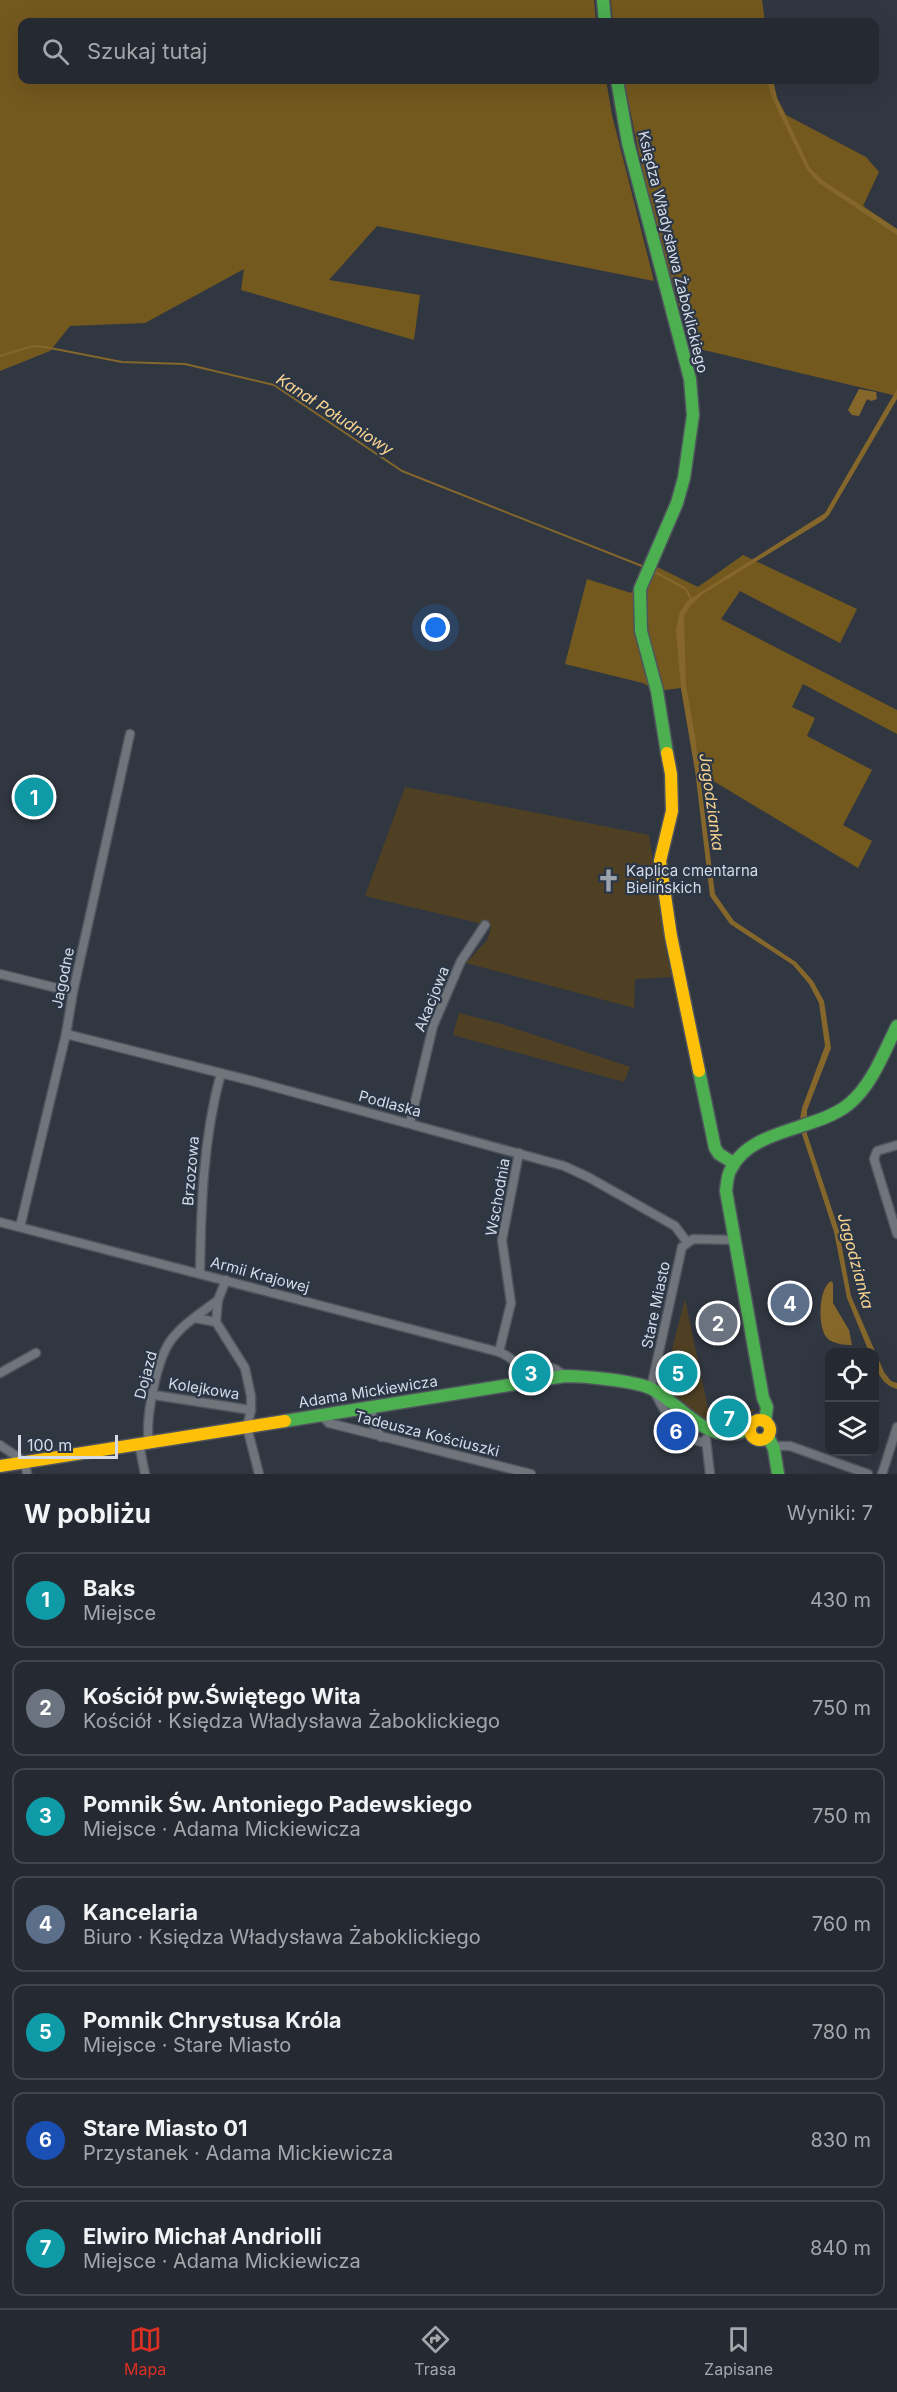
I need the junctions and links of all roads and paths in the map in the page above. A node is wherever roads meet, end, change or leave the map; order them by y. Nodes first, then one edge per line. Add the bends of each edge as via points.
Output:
1 (603, 0) edge
2 (605, 18) edge
3 (618, 84) edge
4 (130, 734) dead end
5 (485, 925) dead end
6 (0, 974) edge
7 (73, 992) junction
8 (897, 1026) edge
9 (66, 1034) junction
10 (221, 1073) junction
11 (410, 1123) junction
12 (897, 1145) edge
13 (519, 1153) junction
14 (732, 1162) junction
15 (0, 1222) edge
16 (20, 1227) junction
17 (897, 1234) edge
18 (735, 1240) junction
19 (687, 1242) junction
20 (200, 1273) junction
21 (226, 1280) junction
22 (218, 1300) junction
23 (195, 1318) junction
24 (216, 1322) junction
25 (500, 1352) junction
26 (36, 1353) dead end
27 (525, 1361) dead end
28 (0, 1373) edge
29 (565, 1376) junction
30 (520, 1384) junction
31 (653, 1389) junction
32 (154, 1395) junction
33 (371, 1407) junction
34 (251, 1410) junction
35 (320, 1414) junction
36 (247, 1427) junction
37 (897, 1427) edge
38 (761, 1433) junction
39 (381, 1437) junction
40 (706, 1437) junction
41 (144, 1443) junction
42 (0, 1446) edge
43 (1, 1466) edge
44 (26, 1468) edge
45 (145, 1474) edge
46 (260, 1474) edge
47 (531, 1474) edge
48 (710, 1474) edge
49 (776, 1474) edge
50 (868, 1474) edge
51 (882, 1474) edge

1 - 2 main road
3 - 14 main road, Księdza Władysława Żaboklickiego via 628,143 690,379 693,415 686,467 677,503 639,589 641,631 657,691 671,774 672,811 660,861 671,936 715,1148
4 - 7 street, Jagodne
5 - 11 street, Akacjowa via 461,962 433,1026
6 - 7 street
7 - 9 street, Jagodne
8 - 14 main road via 859,1094 843,1109 816,1124 753,1144
9 - 10 street, Podlaska
9 - 16 street, Jagodne
10 - 11 street, Podlaska
10 - 20 street, Brzozowa via 204,1160
11 - 13 street, Podlaska
12 - 17 street via 877,1151 874,1159
13 - 19 street, Podlaska via 588,1177 675,1226
13 - 25 street, Wschodnia via 502,1240 511,1303
14 - 18 main road via 726,1191
15 - 16 street, Armii Krajowej
16 - 20 street, Armii Krajowej
18 - 19 street
18 - 38 main road via 767,1407
19 - 31 street, Stare Miasto via 681,1251
20 - 21 street, Armii Krajowej
21 - 22 street
21 - 25 street, Armii Krajowej
22 - 23 street, Dojazd
22 - 24 street
23 - 24 street
23 - 32 street, Dojazd via 170,1343 161,1362
24 - 34 street via 245,1368
25 - 30 street, Armii Krajowej via 511,1356 517,1364
26 - 28 street
27 - 29 street via 555,1369
29 - 30 main road, Adama Mickiewicza
29 - 31 main road, Adama Mickiewicza via 588,1376
30 - 33 main road, Adama Mickiewicza
31 - 40 main road, Adama Mickiewicza
32 - 34 street, Kolejkowa
32 - 41 street, Dojazd
33 - 35 main road, Adama Mickiewicza
33 - 39 street via 374,1426
34 - 36 street
35 - 36 main road, Adama Mickiewicza
35 - 39 street, Tadeusza Kościuszki via 329,1423
36 - 41 main road, Adama Mickiewicza
36 - 46 street
37 - 51 street
38 - 40 main road, Adama Mickiewicza
38 - 49 main road
38 - 50 street
39 - 47 street, Tadeusza Kościuszki
40 - 48 street
41 - 44 main road, Adama Mickiewicza
41 - 45 street, Dojazd
42 - 43 street via 4,1454
42 - 44 street
43 - 44 main road, Adama Mickiewicza

